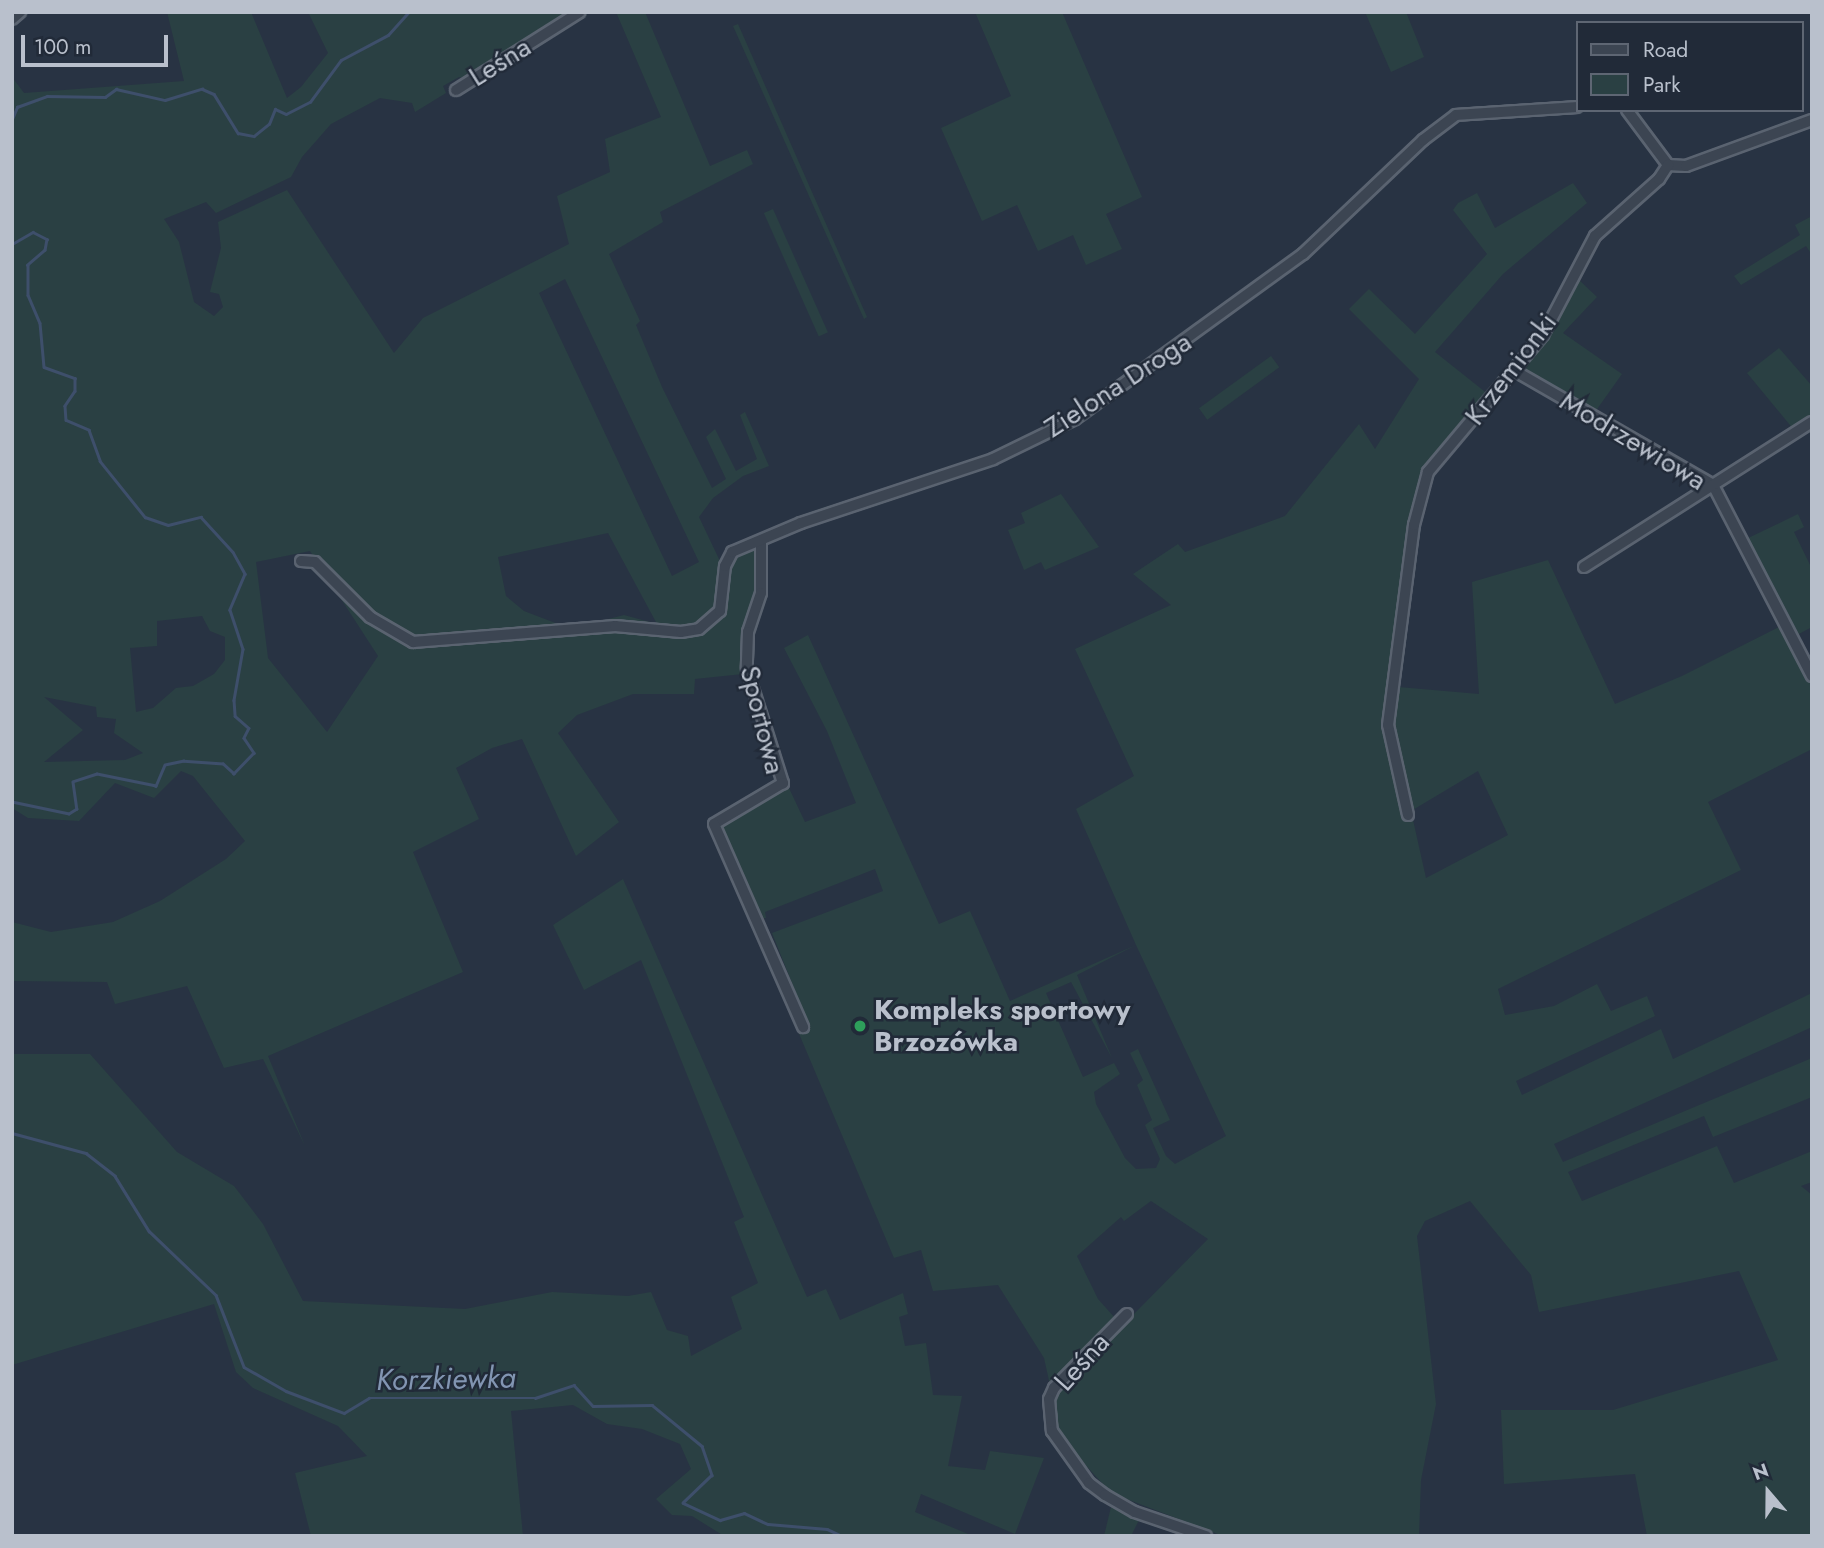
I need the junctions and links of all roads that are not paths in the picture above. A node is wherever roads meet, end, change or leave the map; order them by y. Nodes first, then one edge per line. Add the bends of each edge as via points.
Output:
1 (20, 12) edge
2 (580, 12) edge
3 (12, 19) edge
4 (456, 90) dead end
5 (1576, 107) edge
6 (1628, 112) edge
7 (1812, 120) edge
8 (1668, 165) junction
9 (1515, 371) junction
10 (1812, 422) edge
11 (1713, 485) junction
12 (761, 541) junction
13 (301, 561) dead end
14 (1584, 567) dead end
15 (1812, 676) edge
16 (1409, 816) dead end
17 (803, 1027) dead end
18 (1127, 1314) dead end
19 (1206, 1536) edge

1 - 3 street
2 - 4 street, Leśna
5 - 12 street, Zielona Droga via 1455,116 1423,139 1303,254 1075,419 993,459 801,523
6 - 8 street
7 - 8 street via 1686,166
8 - 9 street, Krzemionki via 1660,179 1595,236 1543,335
9 - 11 street, Modrzewiowa
9 - 16 street, Krzemionki via 1428,472 1414,525 1388,725
10 - 11 street
11 - 14 street
11 - 15 street, Modrzewiowa
12 - 13 street, Zielona Droga via 732,552 725,566 720,611 699,629 681,632 615,626 413,642 370,617 315,562
12 - 17 street, Sportowa via 761,593 748,632 747,669 783,783 714,824
18 - 19 street, Leśna via 1054,1388 1049,1399 1052,1431 1089,1483 1105,1495 1135,1512

